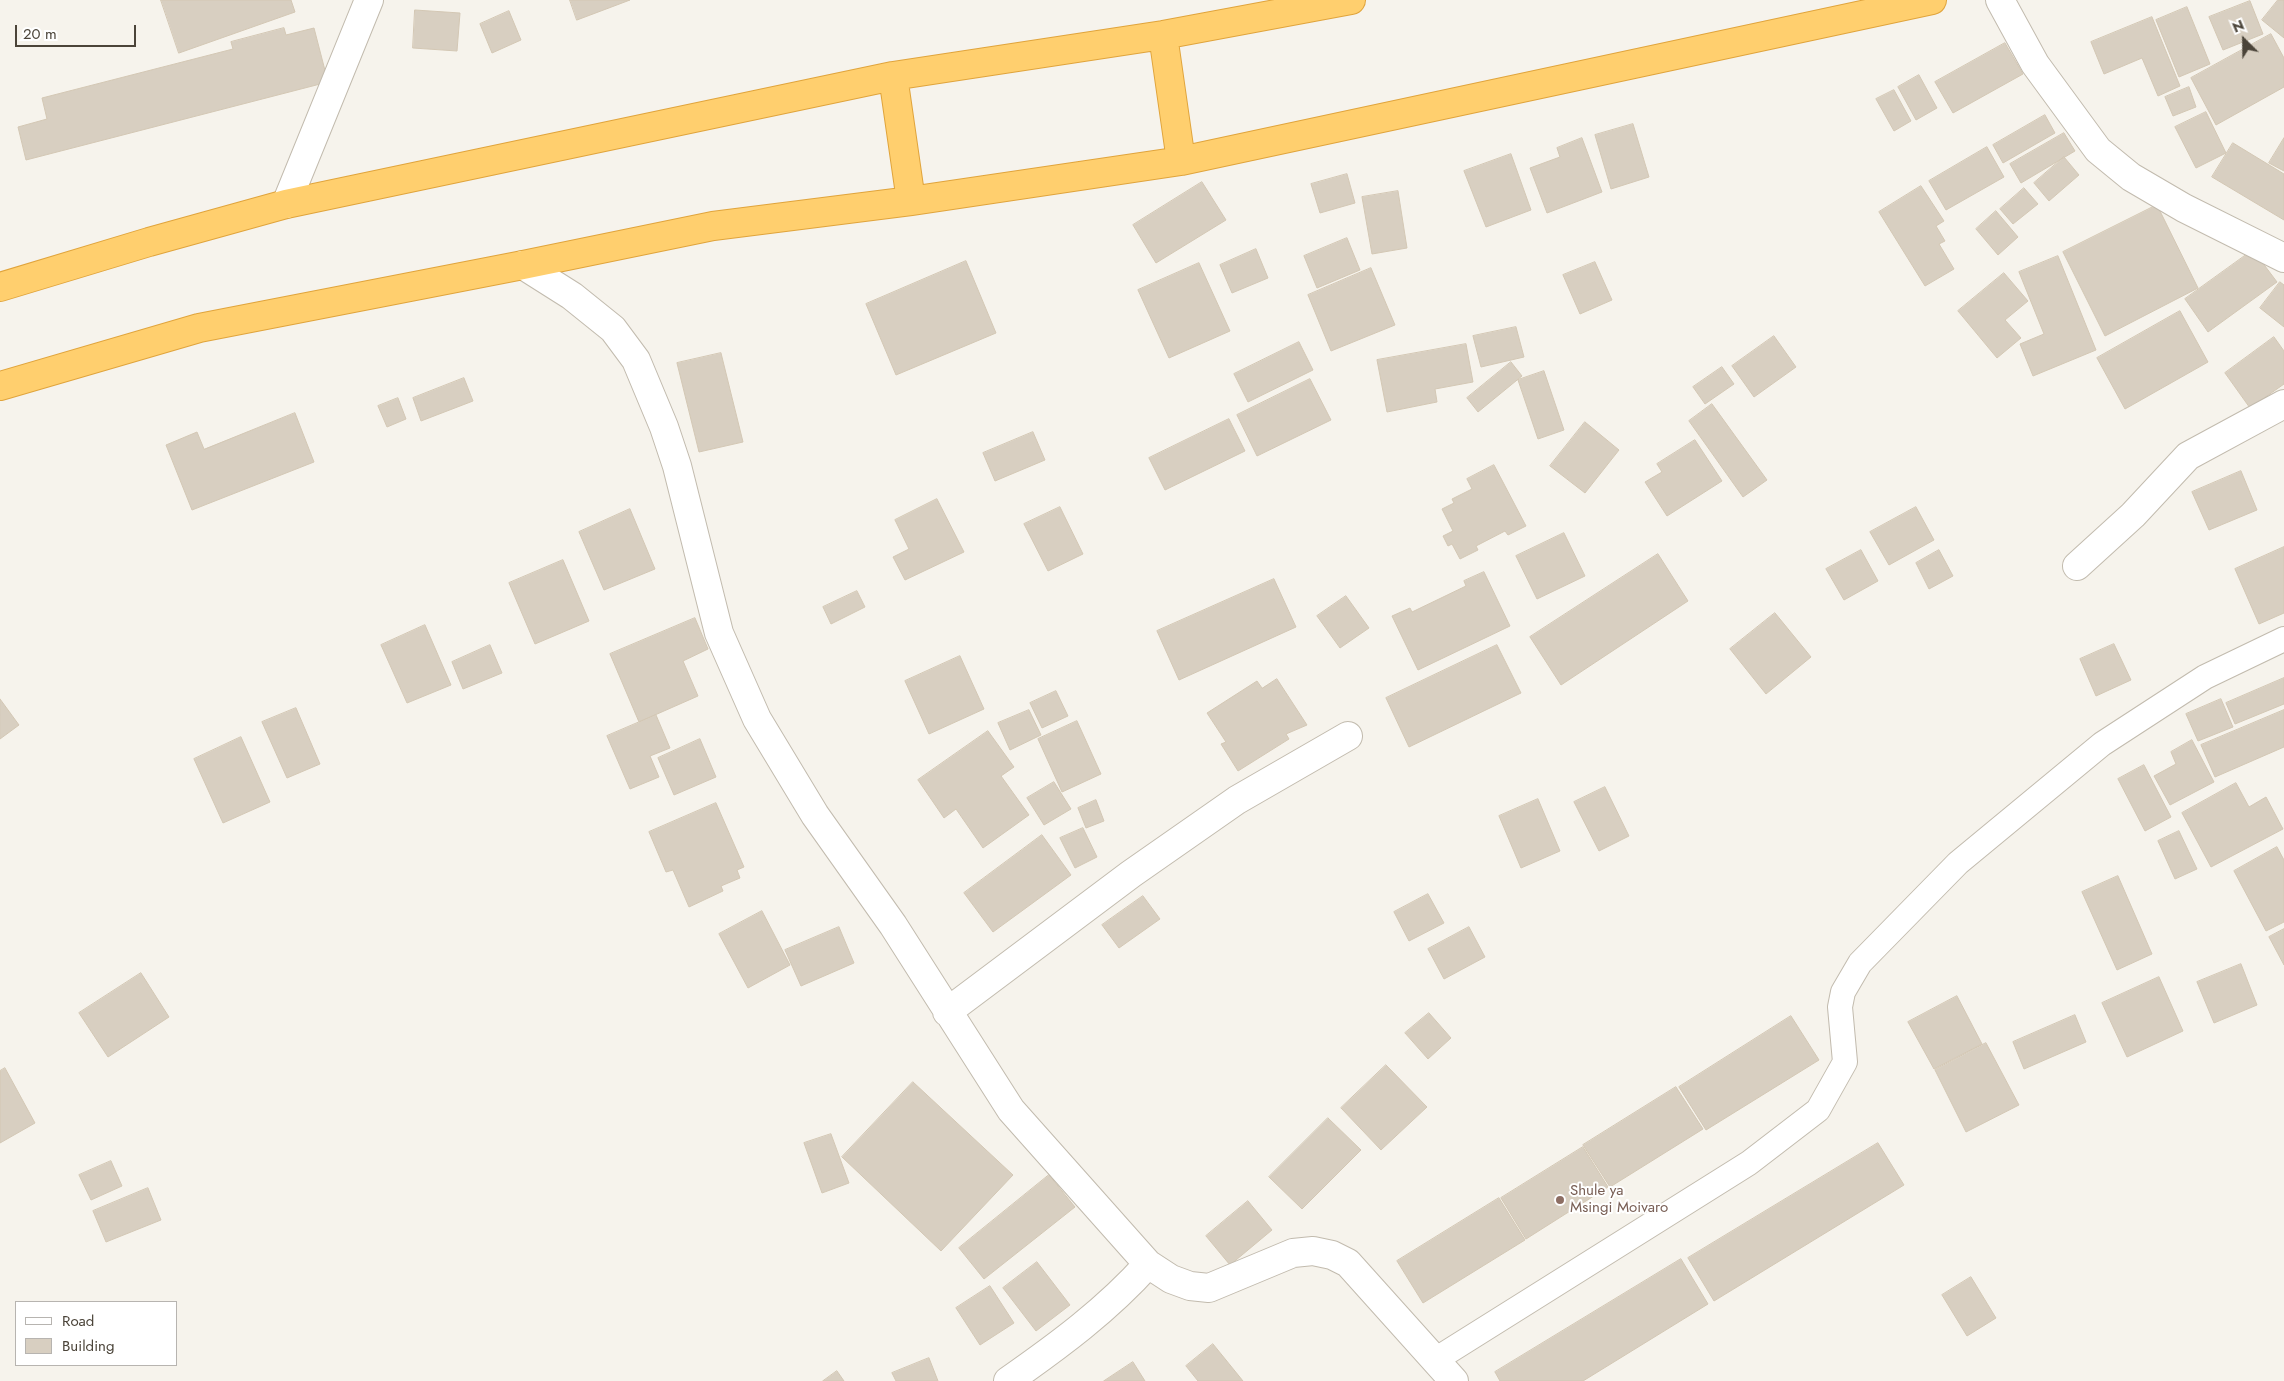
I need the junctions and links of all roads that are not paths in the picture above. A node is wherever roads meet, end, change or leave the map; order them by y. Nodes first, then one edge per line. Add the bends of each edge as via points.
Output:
1 (369, 0) edge
2 (1351, 0) edge
3 (1932, 0) edge
4 (2000, 0) edge
5 (1163, 35) junction
6 (893, 76) junction
7 (1181, 161) junction
8 (911, 201) junction
9 (286, 204) junction
10 (2284, 258) edge
11 (523, 266) junction
12 (0, 287) edge
13 (0, 386) edge
14 (2284, 404) edge
15 (2077, 566) dead end
16 (2284, 640) edge
17 (1348, 736) dead end
18 (947, 1012) junction
19 (1148, 1264) junction
20 (1435, 1360) junction
21 (1008, 1381) edge
22 (1454, 1381) edge

1 - 9 street
2 - 5 highway
3 - 7 highway
4 - 10 street via 2035,64 2098,150 2130,177
5 - 6 highway
5 - 7 highway
6 - 8 highway
6 - 9 highway
7 - 8 highway
8 - 11 highway via 713,226
9 - 12 highway
11 - 13 highway via 199,328
11 - 18 street via 572,296 614,328 636,360 677,466 719,634 757,719 815,815 893,925
14 - 15 street via 2188,456 2133,516
16 - 20 lane via 2206,677 2102,744 1958,863 1860,963 1843,992 1840,1007 1845,1062 1818,1110 1749,1163
17 - 18 street via 1237,800 1131,874
18 - 19 street via 1011,1110
19 - 20 street via 1177,1282 1209,1288 1293,1254 1313,1251 1332,1255 1348,1263
19 - 21 street via 1100,1313
20 - 22 street

